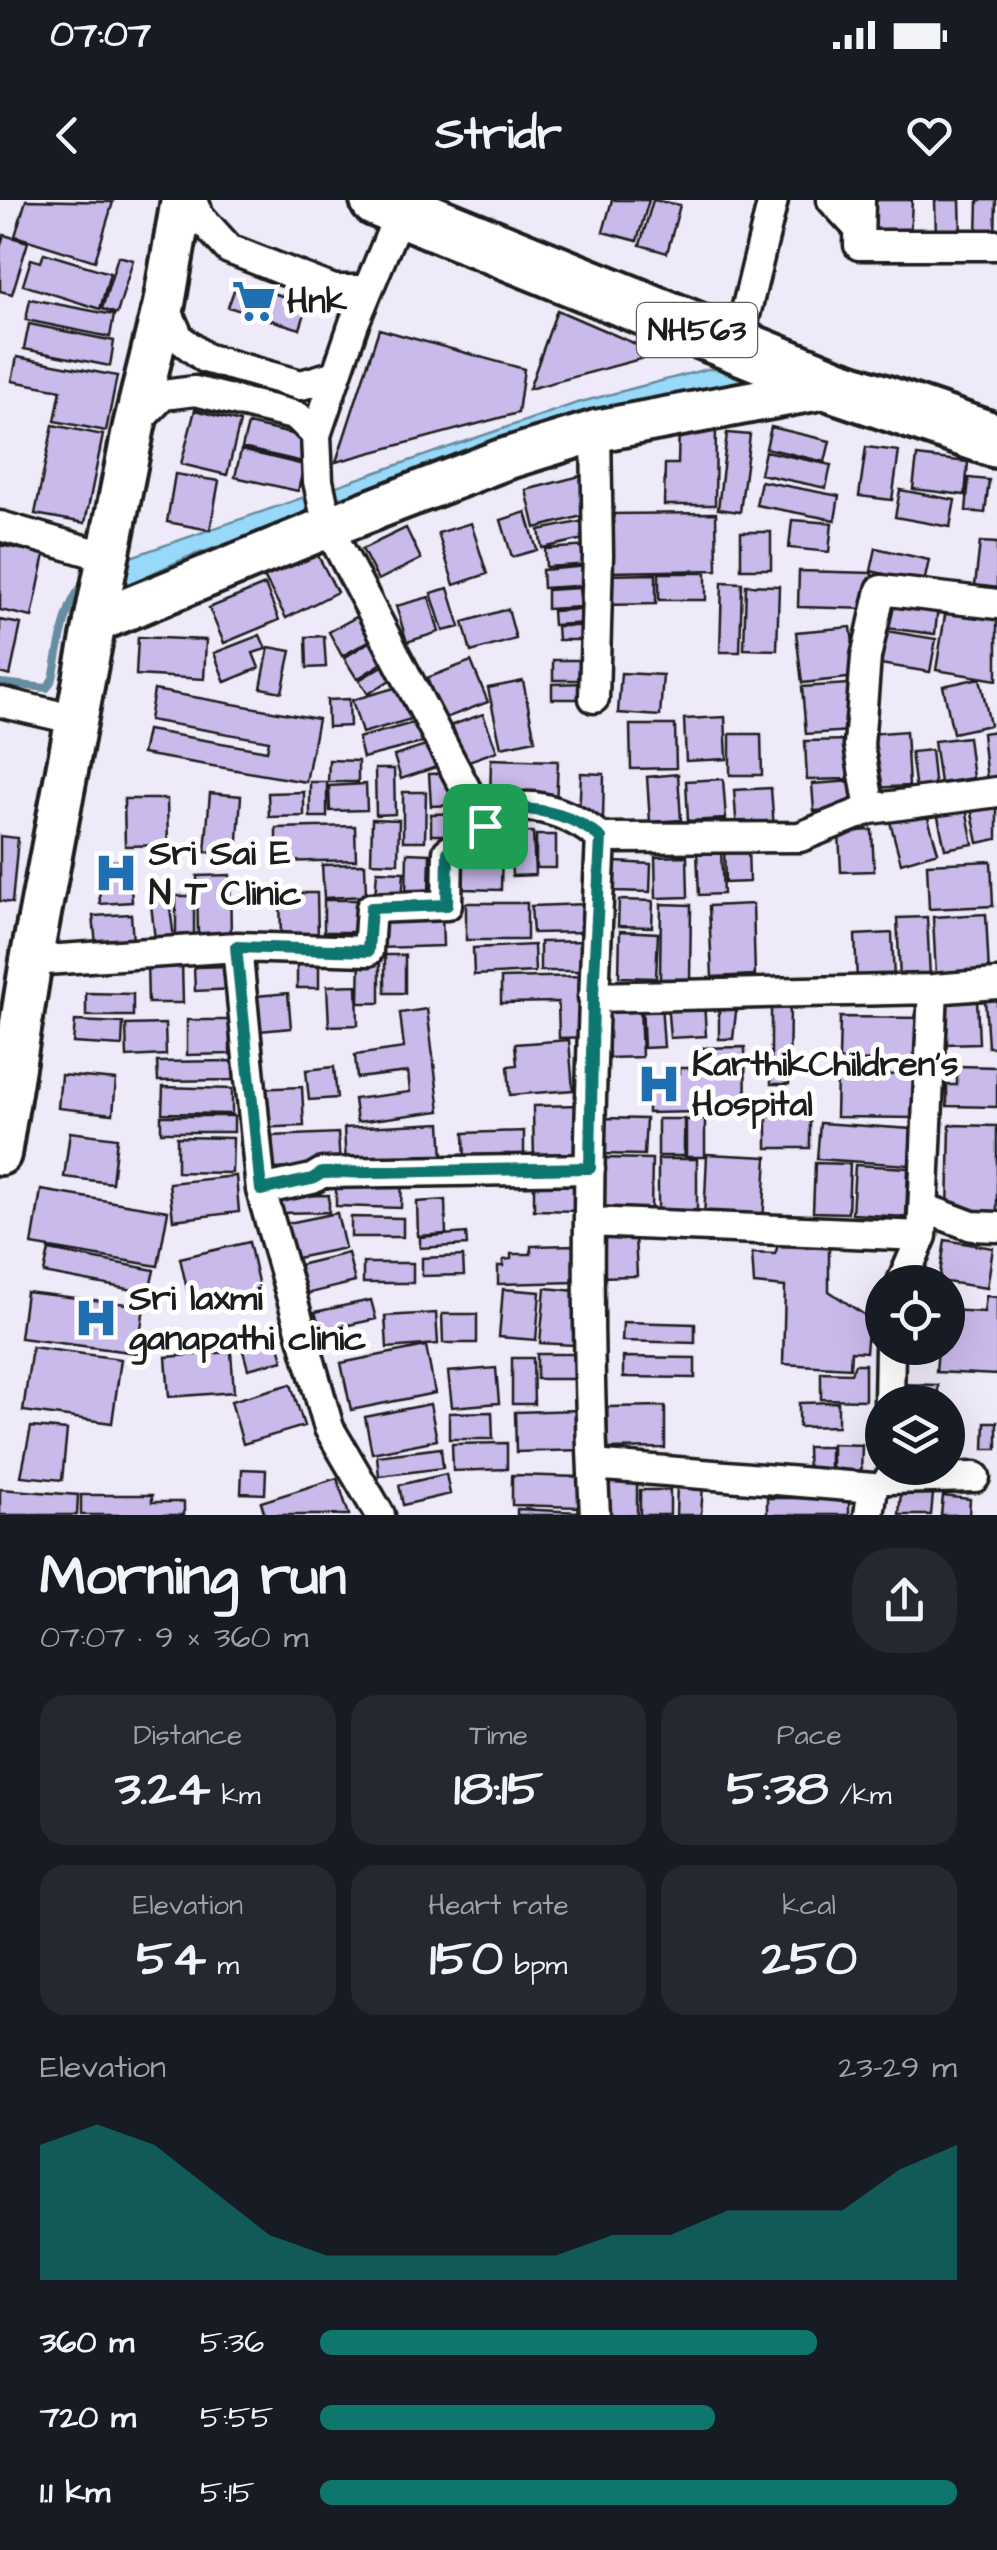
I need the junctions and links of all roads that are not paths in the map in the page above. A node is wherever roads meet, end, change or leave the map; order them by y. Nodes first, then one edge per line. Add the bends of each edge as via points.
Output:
1 (182, 200) edge
2 (193, 200) edge
3 (462, 200) edge
4 (773, 200) edge
5 (832, 200) edge
6 (860, 200) edge
7 (389, 205) edge
8 (860, 229) junction
9 (997, 245) edge
10 (367, 290) junction
11 (164, 304) junction
12 (744, 318) junction
13 (336, 375) junction
14 (836, 386) junction
15 (997, 409) edge
16 (134, 426) junction
17 (596, 431) junction
18 (316, 434) junction
19 (997, 440) edge
20 (325, 518) junction
21 (0, 526) edge
22 (108, 557) junction
23 (997, 604) edge
24 (95, 622) junction
25 (594, 698) dead end
26 (0, 702) edge
27 (77, 720) junction
28 (997, 792) edge
29 (870, 809) junction
30 (485, 826) junction
31 (601, 838) junction
32 (236, 947) junction
33 (31, 962) junction
34 (997, 984) edge
35 (934, 989) junction
36 (593, 996) junction
37 (0, 1154) edge
38 (590, 1168) junction
39 (261, 1190) junction
40 (588, 1222) junction
41 (923, 1222) junction
42 (997, 1227) edge
43 (908, 1265) edge
44 (593, 1466) junction
45 (975, 1478) dead end
46 (880, 1487) edge
47 (380, 1515) edge
48 (595, 1515) edge

1 - 11 street
2 - 10 street via 229,249 334,290
3 - 12 highway, NH563
4 - 12 street
5 - 8 street
6 - 8 street
7 - 10 street
7 - 14 highway, NH563
8 - 9 street via 859,244
10 - 13 street
11 - 13 street via 179,338 205,358 301,385
11 - 16 street
12 - 15 highway, NH563
13 - 18 street
14 - 17 street
14 - 19 highway, NH563
16 - 18 street via 163,394 195,391 298,416
16 - 22 street
17 - 20 street
17 - 25 street
18 - 20 street
20 - 24 street
20 - 30 street
21 - 22 street
22 - 24 street
23 - 29 street via 881,590 866,657 859,745
24 - 27 street
26 - 27 street
27 - 33 street
28 - 29 street
29 - 31 street via 800,837
30 - 31 street via 514,808 552,810
30 - 32 street via 448,852 447,905 371,908 368,951
31 - 36 street
32 - 33 street
32 - 39 street
33 - 37 street
34 - 35 street
35 - 36 street
35 - 41 street
36 - 38 street
38 - 39 street via 322,1173
38 - 40 street
39 - 47 street via 329,1428
40 - 41 street
40 - 44 street
41 - 42 street
41 - 43 street
44 - 46 street
44 - 48 street
45 - 46 street

